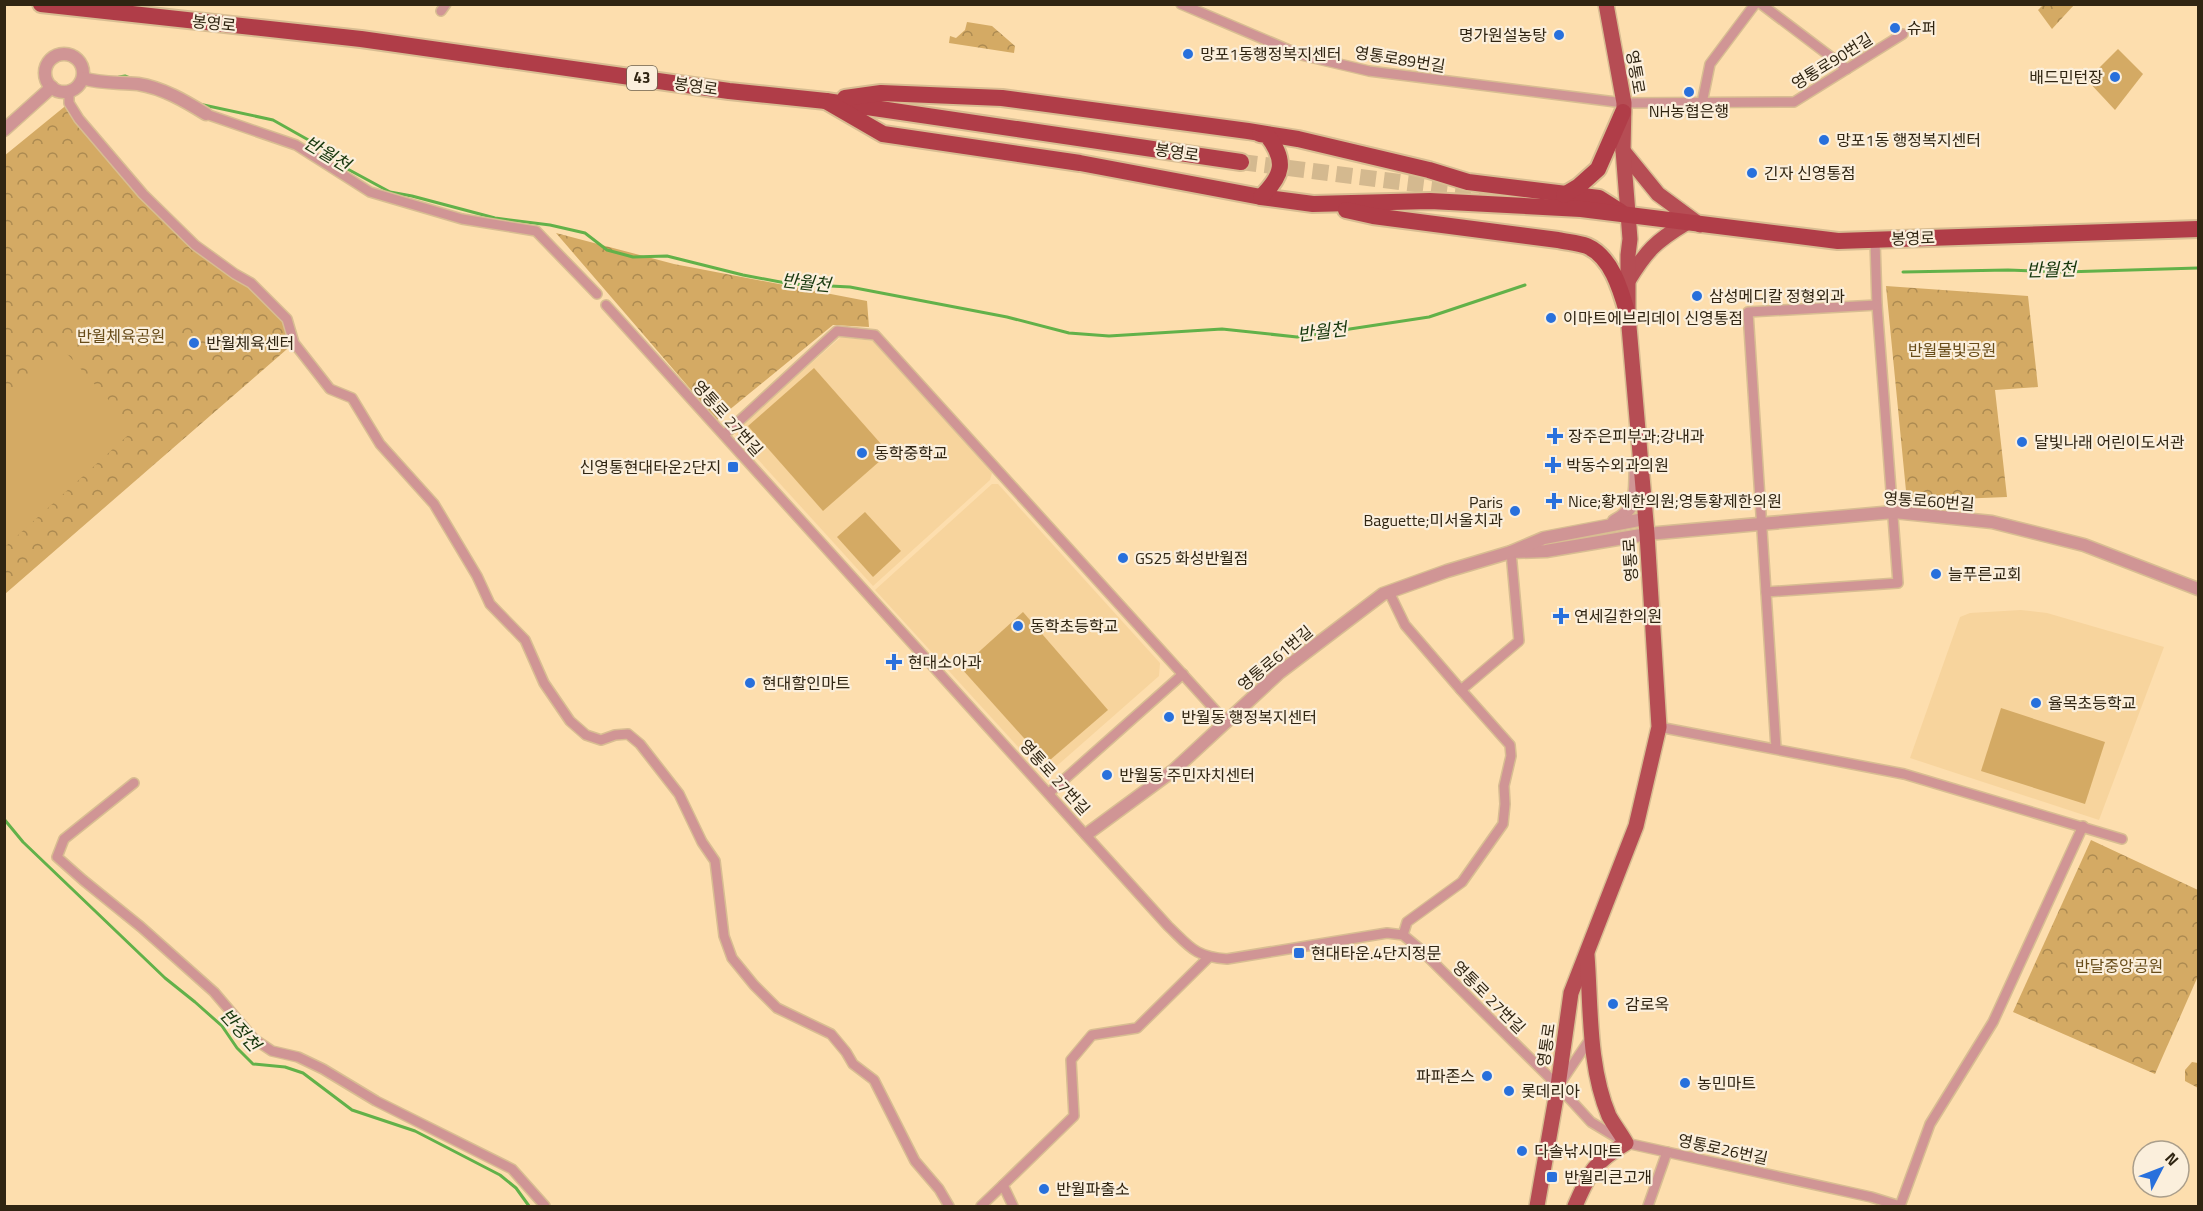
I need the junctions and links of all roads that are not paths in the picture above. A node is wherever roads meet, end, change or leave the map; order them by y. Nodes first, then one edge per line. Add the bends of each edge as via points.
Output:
1 (42, 4) edge
2 (1181, 4) edge
3 (1606, 4) edge
4 (1755, 4) edge
5 (1761, 4) edge
6 (1903, 34) dead end
7 (1847, 69) junction
8 (83, 78) junction
9 (52, 87) junction
10 (69, 92) junction
11 (826, 101) junction
12 (1702, 103) junction
13 (1624, 107) junction
14 (206, 114) joint
15 (4, 130) edge
16 (1248, 131) junction
17 (1623, 150) junction
18 (1241, 162) tunnel mouth
19 (1564, 195) junction
20 (1261, 197) junction
21 (1312, 204) junction
22 (1629, 217) junction
23 (1693, 224) junction
24 (2199, 229) edge
25 (1875, 240) junction
26 (1628, 281) junction
27 (597, 294) dead end
28 (1877, 304) junction
29 (606, 305) dead end
30 (1628, 315) junction
31 (724, 435) junction
32 (1640, 446) junction
33 (1894, 512) junction
34 (1762, 524) junction
35 (1606, 526) junction
36 (1646, 526) junction
37 (1511, 552) junction
38 (2199, 589) edge
39 (1389, 592) junction
40 (1766, 592) junction
41 (1183, 674) junction
42 (1461, 690) junction
43 (1226, 722) junction
44 (1659, 727) junction
45 (1776, 748) junction
46 (134, 783) dead end
47 (1049, 793) junction
48 (2082, 826) junction
49 (1087, 834) junction
50 (2122, 839) dead end
51 (1407, 922) junction
52 (1387, 933) junction
53 (1403, 935) junction
54 (1586, 949) junction
55 (1208, 958) junction
56 (1593, 1035) junction
57 (1558, 1086) junction
58 (1626, 1143) junction
59 (1667, 1152) junction
60 (1003, 1185) junction
61 (545, 1206) edge
62 (949, 1206) edge
63 (981, 1206) edge
64 (1013, 1206) edge
65 (1537, 1206) edge
66 (1575, 1206) edge
67 (1648, 1206) edge
68 (1900, 1206) edge

1 - 11 highway, 봉영로 / 43 via 361,39
2 - 13 street, 영통로89번길 via 1301,55 1369,71
3 - 13 main road, 영통로
4 - 12 street via 1710,64
5 - 7 street
6 - 7 street, 영통로90번길
7 - 12 street, 영통로90번길 via 1794,102
8 - 9 street via 78,59 57,55 46,68
8 - 10 street
8 - 14 street via 140,85 175,95
9 - 10 street
9 - 15 street
10 - 62 street via 69,103 79,119 143,194 195,245 250,283 280,311 287,319 294,343 330,389 352,399 380,444 434,504 490,604 525,640 544,683 570,721 586,735 601,740 628,734 662,771 715,861 724,936 732,958 777,1008 831,1034 853,1064 874,1080 915,1161
11 - 16 highway via 881,93 1002,98
11 - 18 highway, 봉영로 / 43
11 - 20 highway via 883,134 1080,163
12 - 13 street, 영통로90번길
13 - 17 main road, 영통로
13 - 19 highway via 1599,168
14 - 27 street via 296,146 370,192 462,219 536,231
16 - 19 highway via 1298,139 1468,182
16 - 20 highway via 1267,135 1279,152 1279,174
17 - 22 main road, 영통로
17 - 23 main road via 1658,194
19 - 22 highway via 1599,198
20 - 21 highway
21 - 22 highway, 봉영로 via 1430,201 1581,209
21 - 30 highway via 1587,246 1599,254 1613,273
22 - 23 highway, 봉영로
22 - 26 main road, 영통로
23 - 25 highway, 봉영로 via 1838,241
23 - 26 main road via 1665,235 1646,253
24 - 25 highway, 봉영로
25 - 28 street
26 - 30 main road, 영통로
28 - 33 street
28 - 34 street via 1748,312
29 - 31 street, 영통로 27번길
30 - 32 main road, 영통로
31 - 41 street via 837,331 874,334
31 - 47 street, 영통로 27번길
32 - 35 street via 1633,507
32 - 36 main road, 영통로
33 - 34 street, 영통로60번길
33 - 38 street, 영통로60번길 via 1992,522 2084,545
33 - 40 street via 1898,583
34 - 36 street, 영통로60번길
34 - 40 street
35 - 36 street
35 - 37 street via 1544,538
36 - 37 street via 1546,551
36 - 44 main road, 영통로
37 - 39 street, 영통로61번길
37 - 42 street via 1519,641
39 - 42 street via 1405,625
39 - 43 street, 영통로61번길 via 1279,673
40 - 45 street
41 - 43 street
41 - 47 street
42 - 51 street via 1510,745 1503,824 1462,882
43 - 49 street, 영통로61번길 via 1174,770
44 - 45 street
44 - 54 main road, 영통로 via 1636,826
45 - 48 street via 1904,774
46 - 61 street via 64,839 57,857 214,992 254,1039 272,1051 323,1069 376,1101 512,1169
47 - 49 street, 영통로 27번길
48 - 50 street
48 - 68 street via 1993,1023 1930,1124
49 - 55 street, 영통로 27번길 via 1168,926 1195,952
51 - 52 street
51 - 53 street
52 - 53 street
52 - 55 street via 1227,959
53 - 57 street, 영통로 27번길
54 - 56 main road
54 - 57 main road, 영통로 via 1571,993
55 - 60 street via 1137,1028 1092,1035 1071,1060 1074,1116
56 - 57 street
56 - 58 main road via 1600,1088 1610,1117
57 - 58 street, 영통로26번길 via 1591,1122
57 - 65 main road, 영통로
58 - 59 street, 영통로26번길
58 - 66 main road via 1603,1157 1587,1177
59 - 67 street
59 - 68 street, 영통로26번길
60 - 63 street
60 - 64 street

